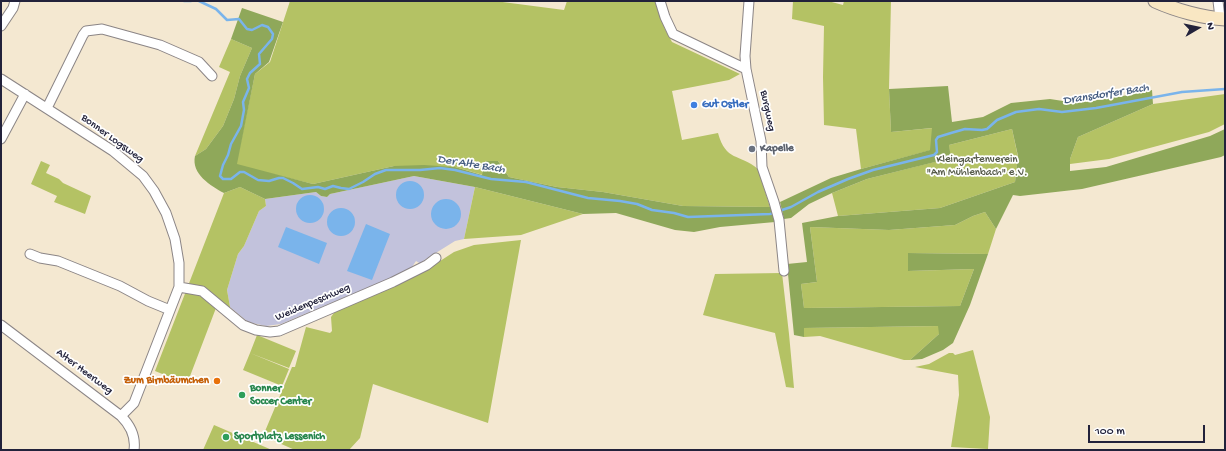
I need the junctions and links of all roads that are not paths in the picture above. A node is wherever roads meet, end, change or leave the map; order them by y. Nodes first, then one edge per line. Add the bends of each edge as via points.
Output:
1 (15, 1) edge
2 (660, 1) edge
3 (749, 1) edge
4 (1155, 1) edge
5 (1218, 1) edge
6 (1223, 18) edge
7 (1, 26) edge
8 (746, 70) junction
9 (212, 76) dead end
10 (1, 79) edge
11 (25, 94) junction
12 (47, 108) junction
13 (1, 139) edge
14 (30, 254) dead end
15 (436, 258) dead end
16 (784, 270) dead end
17 (179, 287) junction
18 (170, 310) junction
19 (1, 325) edge
20 (121, 416) junction
21 (134, 450) edge

1 - 7 street
2 - 8 street via 673,34
3 - 8 street, Burgweg
4 - 6 street via 1190,13
5 - 6 street
8 - 16 street, Burgweg via 761,141 762,167 779,220
9 - 12 street via 199,62 160,45 102,28 86,31
10 - 11 street, Bonner Logsweg
11 - 12 street, Bonner Logsweg
11 - 13 street
12 - 17 street, Bonner Logsweg via 113,151 143,176 166,213 176,239
14 - 18 street via 58,261
15 - 17 street, Weidenpeschweg via 393,282 279,331 256,330 243,325 202,292
17 - 18 street, Bonner Logsweg
18 - 20 street, Bonner Logsweg via 134,403
19 - 20 street, Alter Heerweg
20 - 21 street, Alter Heerweg via 128,424 135,444

